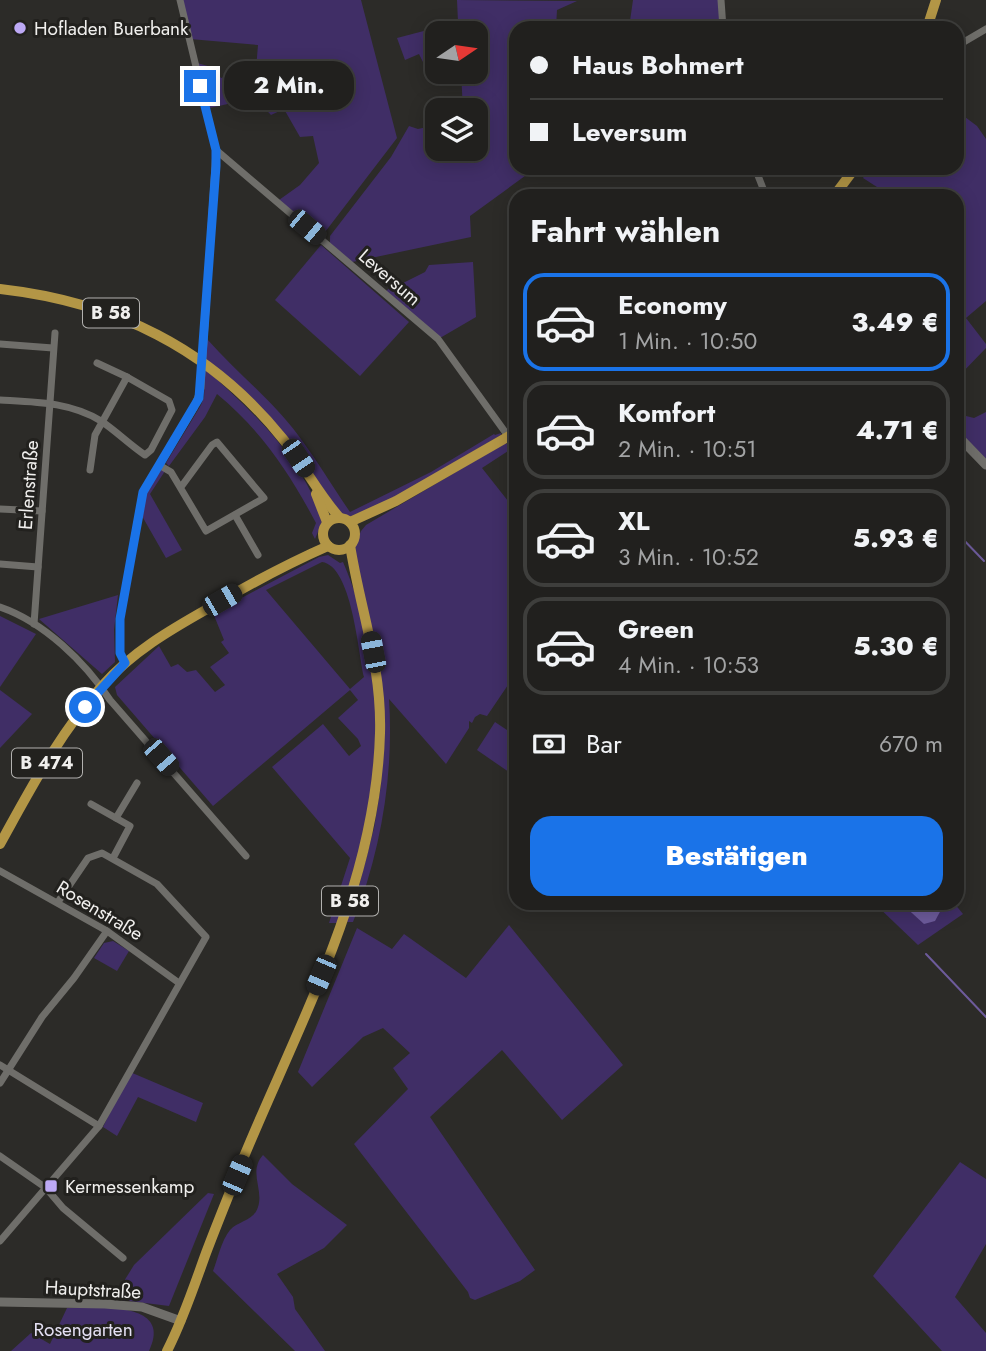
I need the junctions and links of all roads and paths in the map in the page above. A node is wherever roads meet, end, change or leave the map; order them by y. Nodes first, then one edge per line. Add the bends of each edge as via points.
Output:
1 (180, 0) edge
2 (721, 0) edge
3 (936, 0) edge
4 (722, 21) edge
5 (929, 21) edge
6 (986, 29) edge
7 (964, 42) edge
8 (216, 150) junction
9 (229, 162) junction
10 (216, 166) junction
11 (0, 289) edge
12 (55, 333) dead end
13 (0, 344) edge
14 (53, 348) junction
15 (97, 363) dead end
16 (127, 377) junction
17 (0, 400) edge
18 (49, 402) junction
19 (101, 421) junction
20 (509, 430) edge
21 (509, 436) edge
22 (964, 442) edge
23 (159, 465) junction
24 (986, 465) edge
25 (90, 470) dead end
26 (307, 472) junction
27 (181, 487) junction
28 (0, 509) edge
29 (42, 512) junction
30 (235, 515) junction
31 (327, 522) junction
32 (348, 524) junction
33 (323, 535) junction
34 (351, 545) junction
35 (333, 548) junction
36 (258, 555) dead end
37 (291, 562) junction
38 (0, 564) edge
39 (38, 567) junction
40 (362, 595) junction
41 (0, 607) edge
42 (34, 624) junction
43 (125, 663) junction
44 (101, 687) junction
45 (136, 783) dead end
46 (91, 804) dead end
47 (116, 818) junction
48 (4, 826) edge
49 (0, 844) edge
50 (246, 856) dead end
51 (113, 858) junction
52 (0, 872) edge
53 (58, 902) junction
54 (107, 931) junction
55 (179, 983) junction
56 (0, 1065) edge
57 (9, 1070) junction
58 (0, 1083) edge
59 (99, 1126) junction
60 (0, 1156) edge
61 (46, 1188) junction
62 (0, 1241) edge
63 (123, 1258) dead end
64 (0, 1303) edge
65 (181, 1321) junction
66 (167, 1351) edge

1 - 8 street
2 - 4 street
3 - 5 main road
6 - 7 street
8 - 9 street, Leversum
8 - 10 street
9 - 10 street
9 - 20 street, Leversum via 438,339
10 - 23 street via 201,388
11 - 26 main road, B 58 via 54,296 96,308 174,343 246,398
12 - 14 street, Erlenstraße
13 - 14 street
14 - 18 street, Erlenstraße
15 - 16 street
16 - 19 street
16 - 19 street via 172,405 151,450 145,455
17 - 18 street
18 - 19 street
18 - 29 street, Erlenstraße
19 - 25 street
21 - 32 main road
22 - 24 street
23 - 27 street via 171,472
23 - 43 street via 143,492 124,590 120,653
26 - 31 main road, B 58
26 - 32 main road, B 58
27 - 30 street via 206,531
27 - 30 street via 217,442 264,498
28 - 29 street
29 - 39 street, Erlenstraße
30 - 36 street
31 - 32 main road
31 - 33 main road
32 - 34 main road
33 - 35 main road
33 - 37 main road, B 474
34 - 35 main road
34 - 40 main road, B 58
35 - 37 main road, B 474
35 - 40 main road, B 58
37 - 43 main road, B 474 via 168,632
38 - 39 street
39 - 42 street, Erlenstraße
40 - 65 main road, B 58 via 380,730 373,812 363,855 335,939
41 - 42 street
42 - 44 street
43 - 44 main road, B 474
44 - 48 main road, B 474
44 - 50 street
45 - 47 street
46 - 47 street
47 - 51 street via 130,826
48 - 49 main road, B 474
51 - 53 street via 102,853 91,856
51 - 55 street via 157,884 206,937
52 - 53 street, Rosenstraße
53 - 54 street, Rosenstraße
54 - 55 street, Rosenstraße
54 - 57 street via 42,1017
55 - 59 street
56 - 57 street
57 - 58 street
57 - 59 street
59 - 61 street
60 - 61 street
61 - 62 street
61 - 63 street
64 - 65 street, Hauptstraße via 142,1307
65 - 66 main road, B 58

